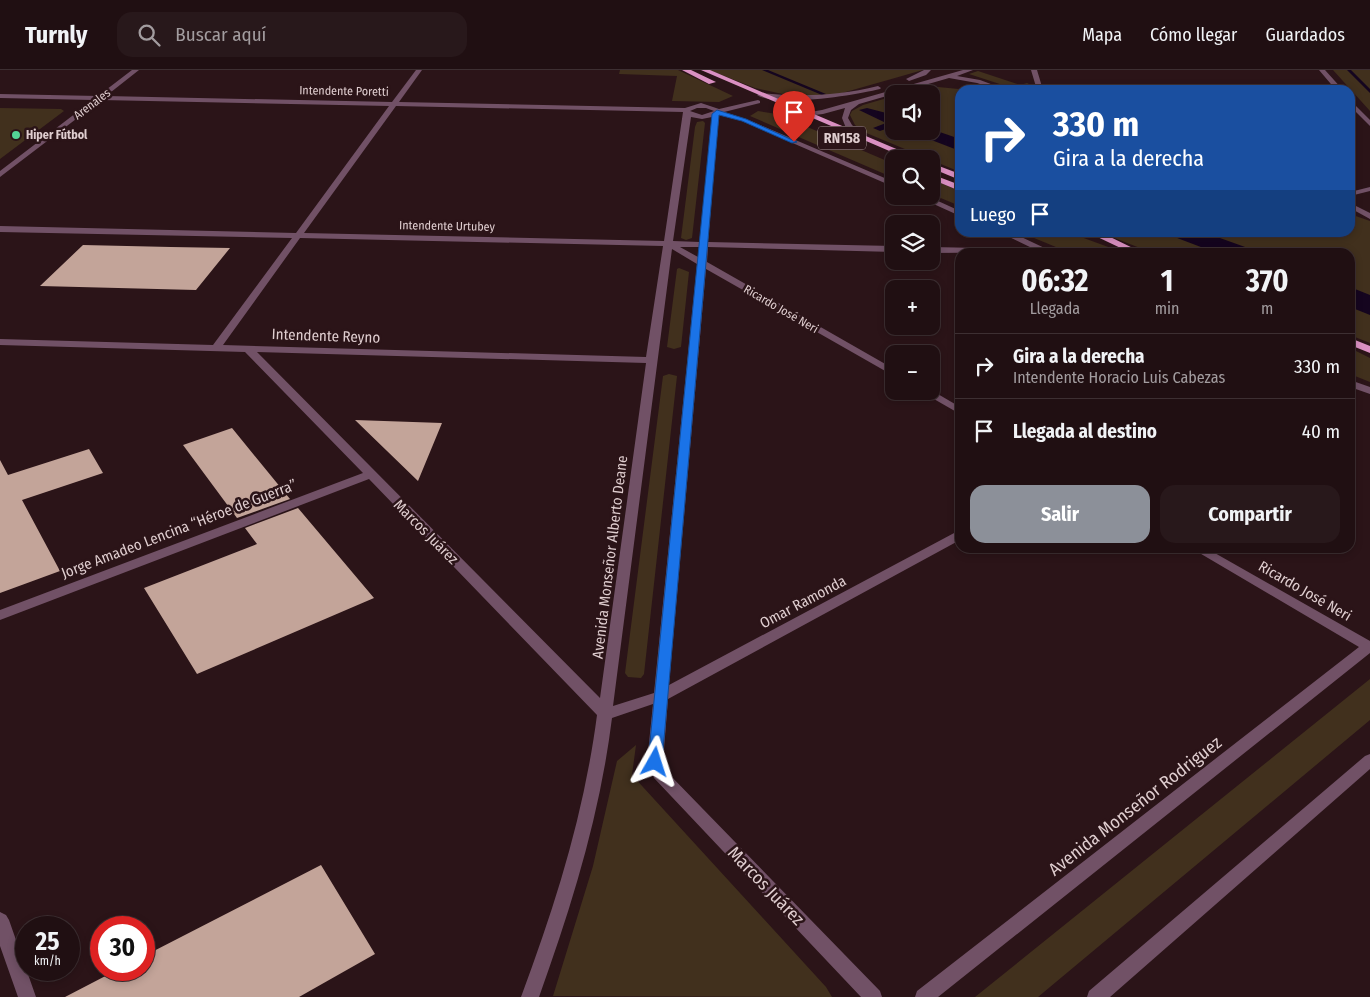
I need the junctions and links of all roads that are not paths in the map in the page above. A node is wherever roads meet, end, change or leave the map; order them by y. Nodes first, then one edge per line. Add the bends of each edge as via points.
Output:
1 (136, 70) edge
2 (419, 70) edge
3 (685, 70) edge
4 (704, 70) edge
5 (928, 70) edge
6 (970, 70) edge
7 (1034, 70) edge
8 (1322, 70) edge
9 (945, 77) junction
10 (915, 78) junction
11 (990, 85) edge
12 (1038, 85) edge
13 (1336, 85) edge
14 (850, 95) junction
15 (0, 96) edge
16 (100, 98) junction
17 (759, 98) junction
18 (858, 102) junction
19 (395, 104) junction
20 (1355, 108) edge
21 (687, 111) junction
22 (715, 111) junction
23 (802, 113) junction
24 (790, 116) junction
25 (1370, 124) edge
26 (859, 135) junction
27 (895, 150) edge
28 (885, 156) edge
29 (940, 169) edge
30 (0, 175) edge
31 (955, 175) edge
32 (940, 180) edge
33 (885, 181) edge
34 (955, 186) edge
35 (1370, 189) edge
36 (1355, 193) edge
37 (940, 205) edge
38 (1355, 208) edge
39 (955, 212) edge
40 (1370, 217) edge
41 (0, 229) edge
42 (298, 236) junction
43 (1014, 237) edge
44 (1096, 237) edge
45 (1101, 237) edge
46 (668, 244) junction
47 (704, 244) junction
48 (1118, 245) junction
49 (1040, 248) edge
50 (1126, 248) edge
51 (885, 249) edge
52 (940, 250) edge
53 (955, 250) edge
54 (702, 263) junction
55 (0, 342) edge
56 (1355, 343) edge
57 (216, 348) junction
58 (248, 349) junction
59 (1370, 350) edge
60 (651, 360) junction
61 (885, 368) edge
62 (1355, 385) edge
63 (1370, 392) edge
64 (940, 400) edge
65 (955, 408) edge
66 (370, 475) junction
67 (955, 538) edge
68 (1206, 553) edge
69 (0, 614) edge
70 (1370, 647) edge
71 (662, 696) junction
72 (606, 714) junction
73 (1370, 760) edge
74 (0, 920) edge
75 (27, 997) edge
76 (530, 997) edge
77 (873, 997) edge
78 (924, 997) edge
79 (1096, 997) edge

1 - 16 street, Arenales
2 - 19 street
3 - 17 highway, RN158
4 - 17 highway, RN158
5 - 10 street
6 - 9 street
7 - 12 street
8 - 13 street
9 - 10 street
9 - 11 street
9 - 18 street
10 - 14 street
14 - 17 street via 810,99
14 - 23 street
15 - 16 street, Intendente Poretti
16 - 19 street, Intendente Poretti
16 - 30 street, Arenales
17 - 22 street
17 - 23 highway, RN158 via 770,99
17 - 24 highway, RN158
18 - 23 street via 823,112
18 - 26 street via 848,109 845,118
19 - 21 street, Intendente Poretti
19 - 42 street
20 - 25 street
21 - 22 street, Intendente Poretti via 704,117
21 - 46 street, Avenida Monseñor Alberto Deane
22 - 33 street via 744,120
22 - 47 street
23 - 24 street
23 - 26 highway, RN158
24 - 28 highway, RN158
26 - 27 highway, RN158
29 - 31 highway
32 - 34 highway
35 - 36 street
37 - 39 street
38 - 40 street
41 - 42 street, Intendente Urtubey
42 - 46 street, Intendente Urtubey
42 - 57 street
43 - 49 street
44 - 48 highway
45 - 48 highway
46 - 47 street, Intendente Urtubey
46 - 54 street, Ricardo José Neri
46 - 60 street, Avenida Monseñor Alberto Deane
47 - 51 street, Intendente Urtubey
47 - 54 street
48 - 50 highway
52 - 53 street
54 - 61 street, Ricardo José Neri
54 - 71 street
55 - 57 street, Intendente Reyno
56 - 59 highway
57 - 58 street, Intendente Reyno
58 - 60 street, Intendente Reyno
58 - 66 street, Marcos Juárez
60 - 72 street, Avenida Monseñor Alberto Deane
62 - 63 street
64 - 65 street
66 - 69 street, Jorge Amadeo Lencina “Héroe de Guerra”
66 - 72 street, Marcos Juárez
67 - 71 street, Omar Ramonda
68 - 70 street, Ricardo José Neri
70 - 78 street, Avenida Monseñor Rodriguez
71 - 72 street, Omar Ramonda
71 - 77 street, Marcos Juárez via 655,762 660,774
72 - 76 street, Avenida Monseñor Alberto Deane via 592,797 576,861
73 - 79 street
74 - 75 street

